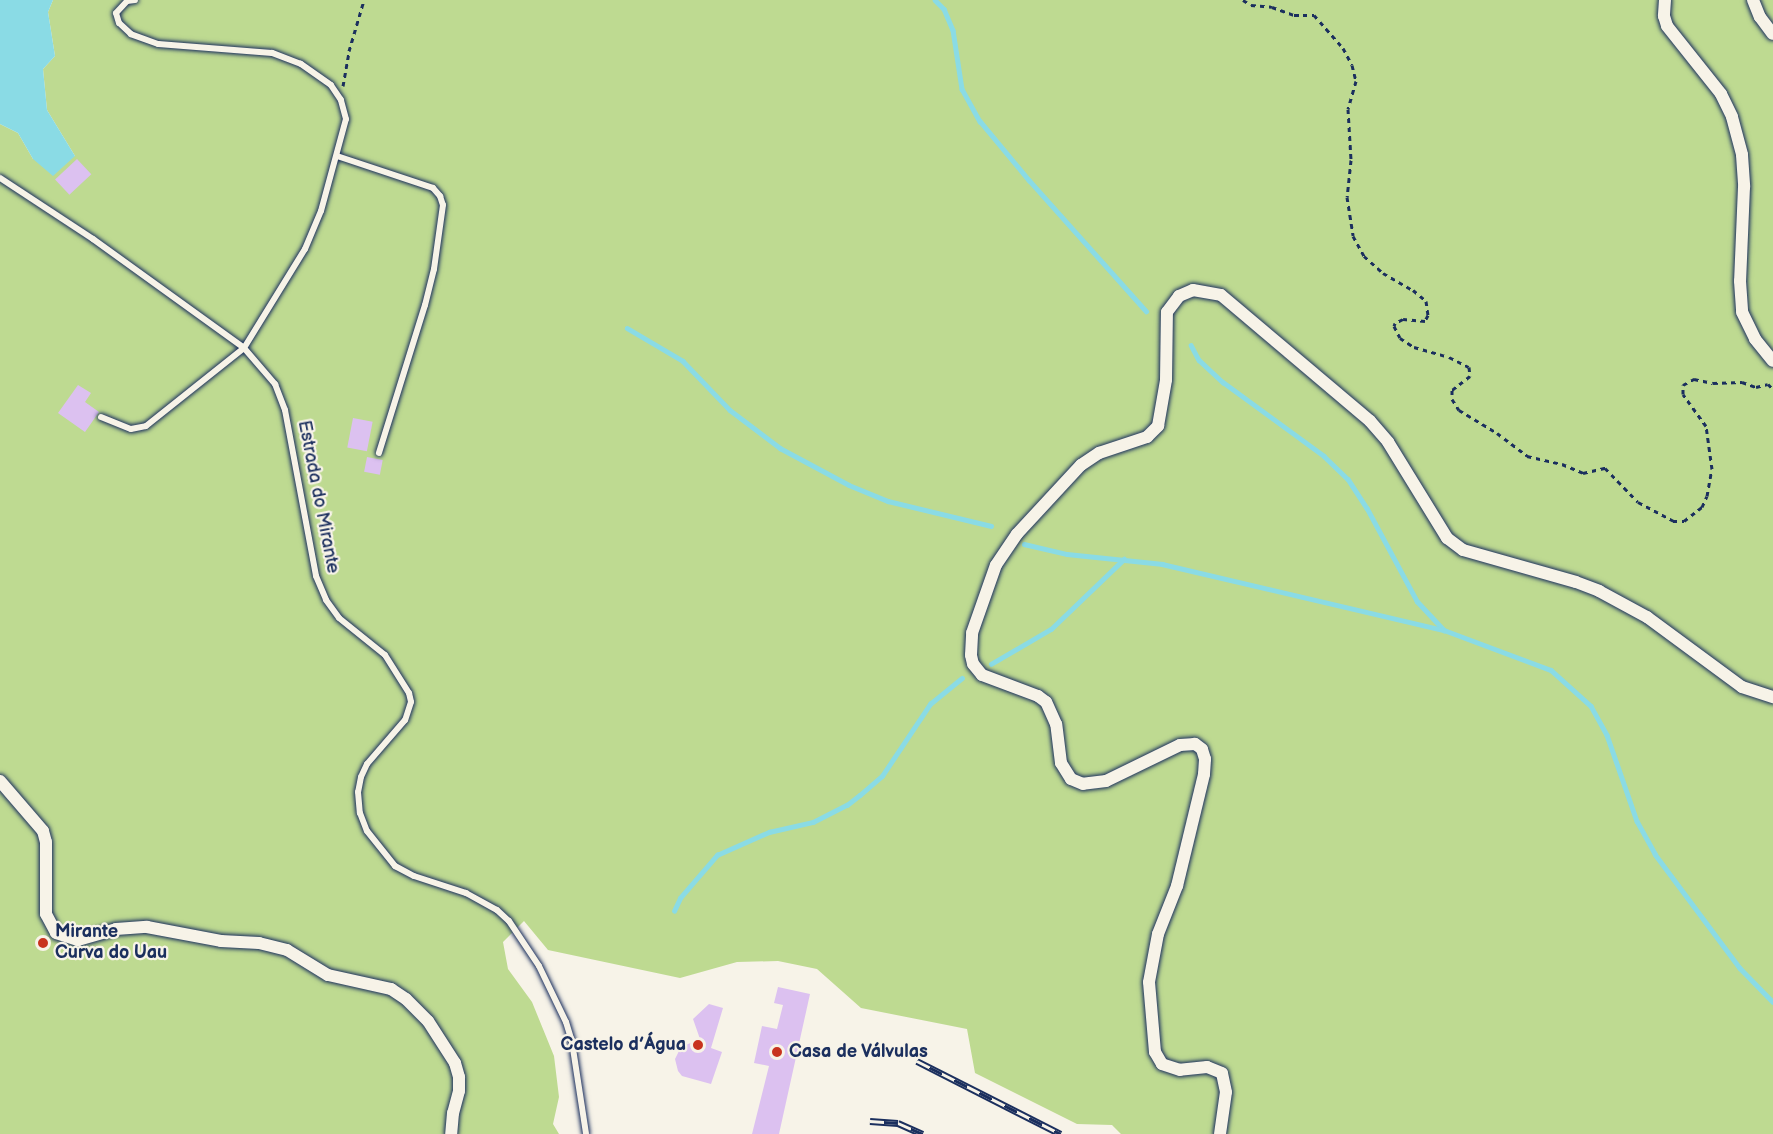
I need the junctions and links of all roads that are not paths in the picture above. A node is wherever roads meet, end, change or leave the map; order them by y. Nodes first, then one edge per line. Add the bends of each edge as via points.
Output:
1 (135, 0) edge
2 (1665, 0) edge
3 (1754, 0) edge
4 (1773, 34) edge
5 (338, 156) junction
6 (0, 178) edge
7 (244, 348) junction
8 (1773, 361) edge
9 (101, 417) dead end
10 (379, 453) dead end
11 (1773, 697) edge
12 (0, 781) edge
13 (451, 1134) edge
14 (585, 1134) edge
15 (1220, 1134) edge

1 - 5 lane via 116,13 131,34 158,44 272,53 301,64 331,84 346,119
2 - 8 street via 1667,26 1720,94 1732,117 1742,155 1744,187 1742,312 1755,339
3 - 4 street via 1760,17
5 - 7 lane via 305,249
5 - 10 lane via 423,183 440,196 443,205 425,305
6 - 7 lane, Estrada do Mirante via 93,239
7 - 9 lane via 146,426 131,429
7 - 14 lane, Estrada do Mirante via 275,384 285,410 311,554 326,600 339,618 385,655 409,693 411,702 405,720 367,764 361,777 360,813 367,831 395,866 466,893 509,921 539,966 566,1022
11 - 15 street via 1742,687 1647,617 1599,591 1463,550 1442,532 1388,441 1370,421 1221,295 1193,290 1179,296 1167,312 1166,380 1158,426 1147,437 1110,449 1081,465 1017,534 996,565 970,645 973,664 982,675 1046,702 1056,724 1061,763 1071,779 1083,784 1106,781 1180,745 1195,744 1202,749 1204,774 1177,886 1158,934 1149,982 1155,1052 1162,1064 1180,1070 1215,1068 1222,1073 1226,1092
12 - 13 street via 43,831 46,914 56,933 78,940 122,928 147,927 221,941 265,944 287,950 328,975 391,989 428,1021 455,1063 459,1091

